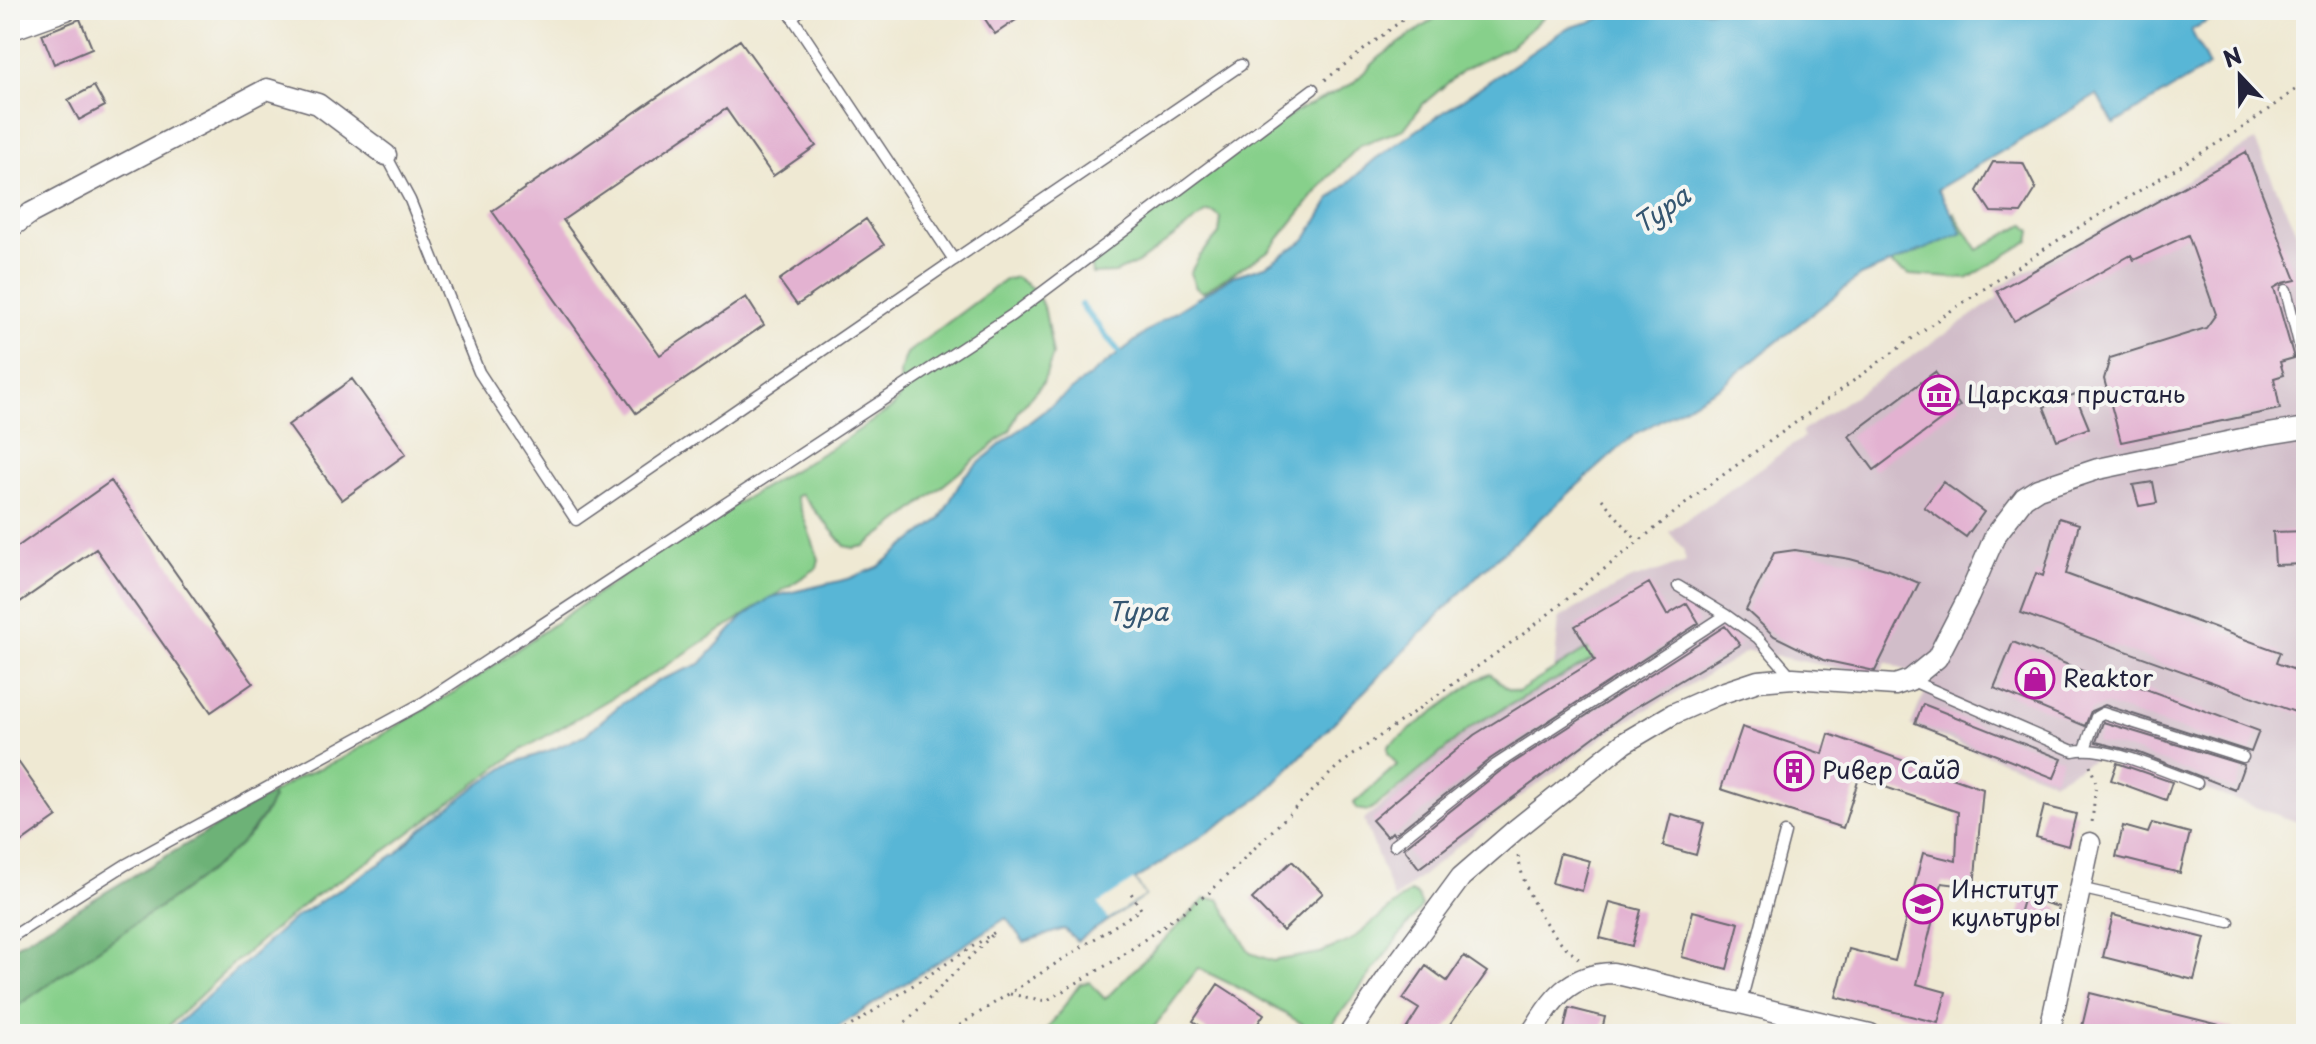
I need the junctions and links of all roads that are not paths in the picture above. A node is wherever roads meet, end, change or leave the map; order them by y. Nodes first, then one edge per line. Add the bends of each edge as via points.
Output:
1 (66, 10) edge
2 (801, 10) edge
3 (10, 30) edge
4 (1241, 65) dead end
5 (1313, 89) road end
6 (386, 155) joint
7 (10, 228) edge
8 (954, 260) junction
9 (2286, 290) dead end
10 (2306, 372) edge
11 (2306, 428) edge
12 (1678, 586) dead end
13 (1726, 615) junction
14 (1793, 678) junction
15 (1910, 680) junction
16 (2085, 749) junction
17 (2243, 757) dead end
18 (2197, 783) dead end
19 (1785, 833) dead end
20 (2090, 843) road end
21 (1394, 845) dead end
22 (2079, 888) junction
23 (2229, 922) dead end
24 (10, 938) edge
25 (1741, 1002) junction
26 (1349, 1034) edge
27 (1531, 1034) edge
28 (1870, 1034) edge
29 (2049, 1034) edge

1 - 3 street
2 - 8 lane via 792,17
4 - 8 lane
5 - 24 lane via 1012,315 424,702 125,865
6 - 7 street via 318,104 267,89
6 - 8 lane via 410,200 479,372 576,520
9 - 10 lane
11 - 15 street via 2098,469 2038,489 2024,498 1995,536 1937,658
12 - 13 lane
13 - 14 lane via 1758,638
13 - 21 lane via 1494,766
14 - 15 street via 1895,685
14 - 26 street via 1758,681 1673,714 1624,743 1514,831 1461,877
15 - 16 lane via 2073,751
16 - 17 lane via 2096,717 2103,713
16 - 18 lane
19 - 25 lane
20 - 22 street
22 - 23 lane
22 - 29 street
25 - 27 street via 1600,973 1565,988
25 - 28 street

